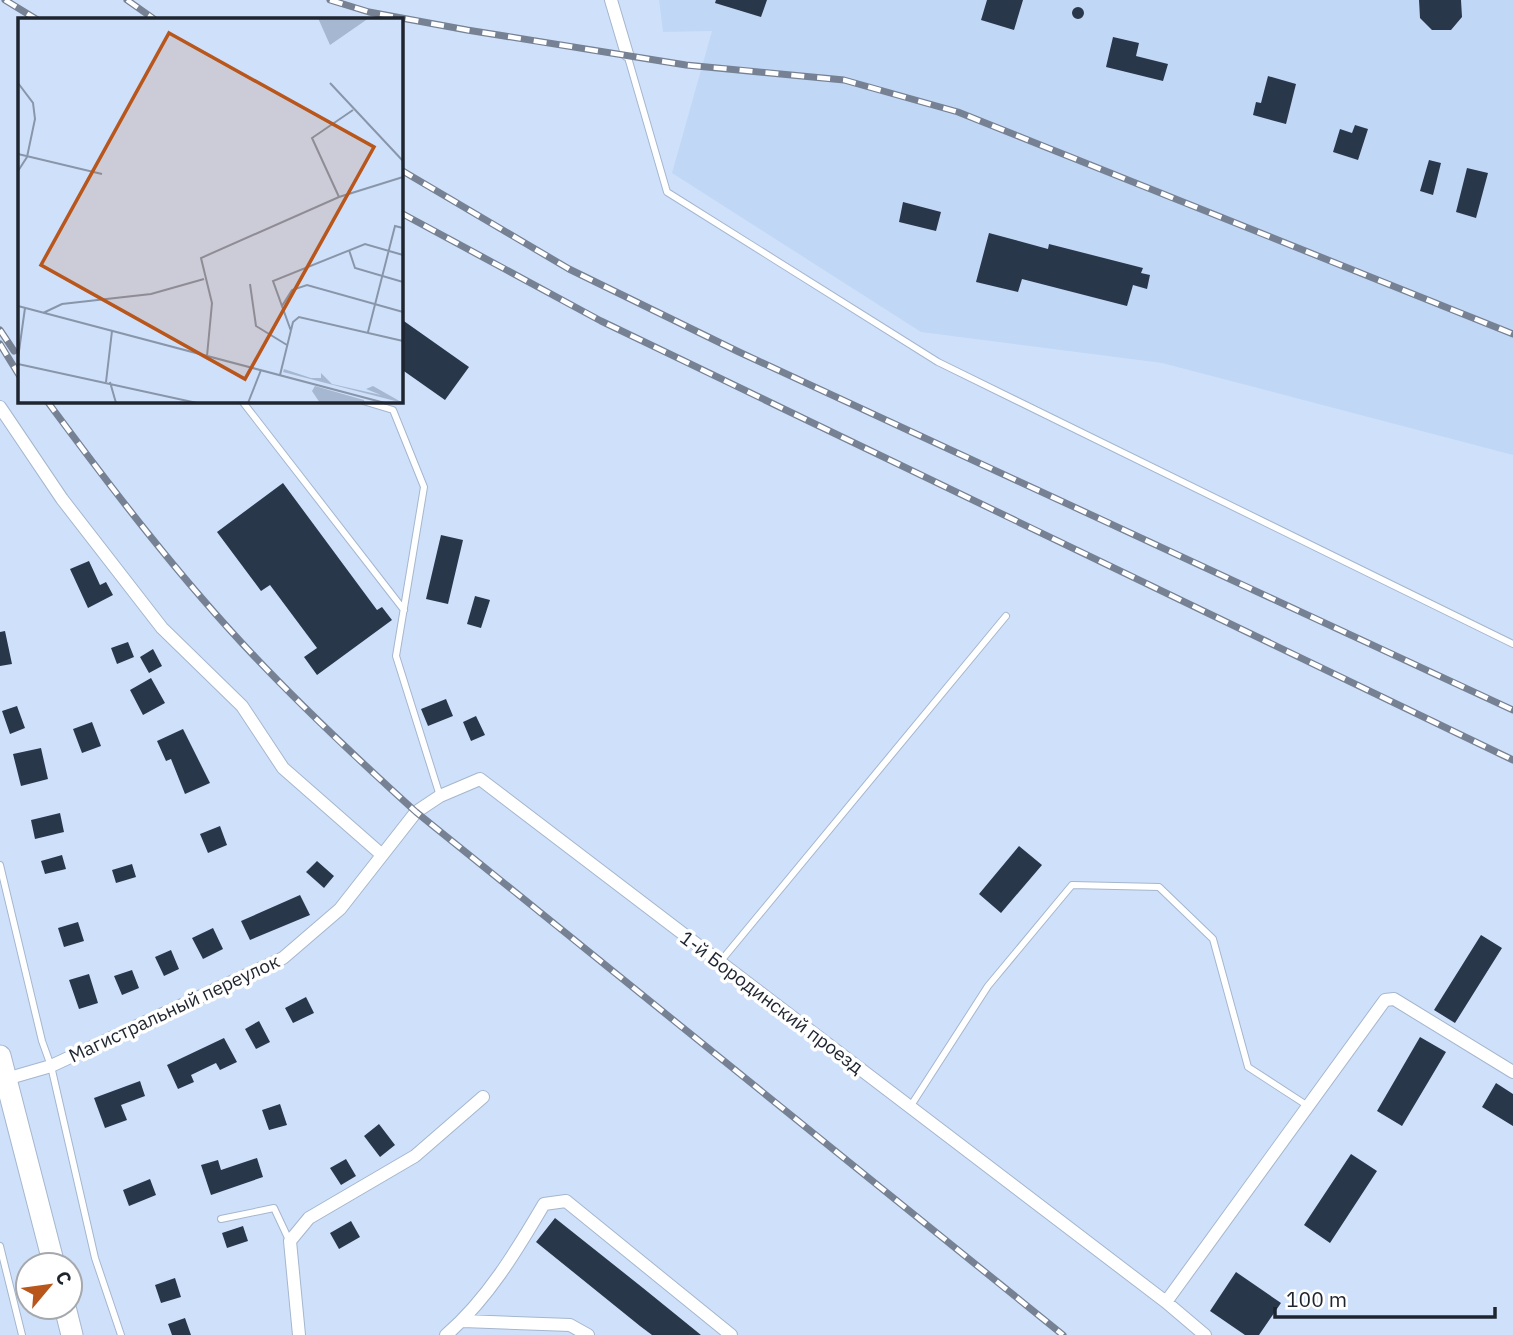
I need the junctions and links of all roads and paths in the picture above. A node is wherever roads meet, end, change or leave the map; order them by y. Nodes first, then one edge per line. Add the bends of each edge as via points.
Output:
1 (611, 0) edge
2 (627, 54) joint
3 (243, 402) edge
4 (366, 402) edge
5 (0, 407) edge
6 (404, 610) junction
7 (1006, 616) dead end
8 (1513, 644) edge
9 (440, 796) junction
10 (382, 855) junction
11 (0, 865) edge
12 (720, 962) junction
13 (0, 1056) edge
14 (51, 1066) junction
15 (1513, 1072) edge
16 (6, 1079) junction
17 (483, 1097) dead end
18 (910, 1107) junction
19 (1308, 1107) junction
20 (221, 1219) dead end
21 (290, 1241) junction
22 (0, 1246) edge
23 (50, 1251) edge
24 (1166, 1302) junction
25 (463, 1321) junction
26 (22, 1335) edge
27 (121, 1335) edge
28 (299, 1335) edge
29 (446, 1335) edge
30 (588, 1335) edge
31 (731, 1335) edge
32 (1205, 1335) edge

1 - 2 street
2 - 8 lane via 667,192 938,362
3 - 6 lane
4 - 6 lane via 393,410 424,487
5 - 10 street via 62,499 162,628 242,706 283,768
6 - 9 lane via 396,656
7 - 12 lane
9 - 10 street, 1-й Бородинский проезд via 410,818
9 - 12 street, 1-й Бородинский проезд via 480,779
10 - 14 street, Магистральный переулок via 340,909 283,958
11 - 14 lane
12 - 18 street, 1-й Бородинский проезд
13 - 16 main road
14 - 16 street, Магистральный переулок
14 - 27 lane via 95,1258
15 - 19 street via 1394,999 1385,1000
16 - 23 main road
17 - 21 street via 415,1156 309,1218
18 - 19 lane via 988,986 1072,886 1159,887 1213,939 1248,1068
18 - 24 street, 1-й Бородинский проезд
19 - 24 street
20 - 21 lane via 274,1208
21 - 28 street
22 - 26 lane
24 - 32 street, 1-й Бородинский проезд
25 - 29 street
25 - 30 street via 569,1325
25 - 31 street via 517,1251 544,1204 565,1200

